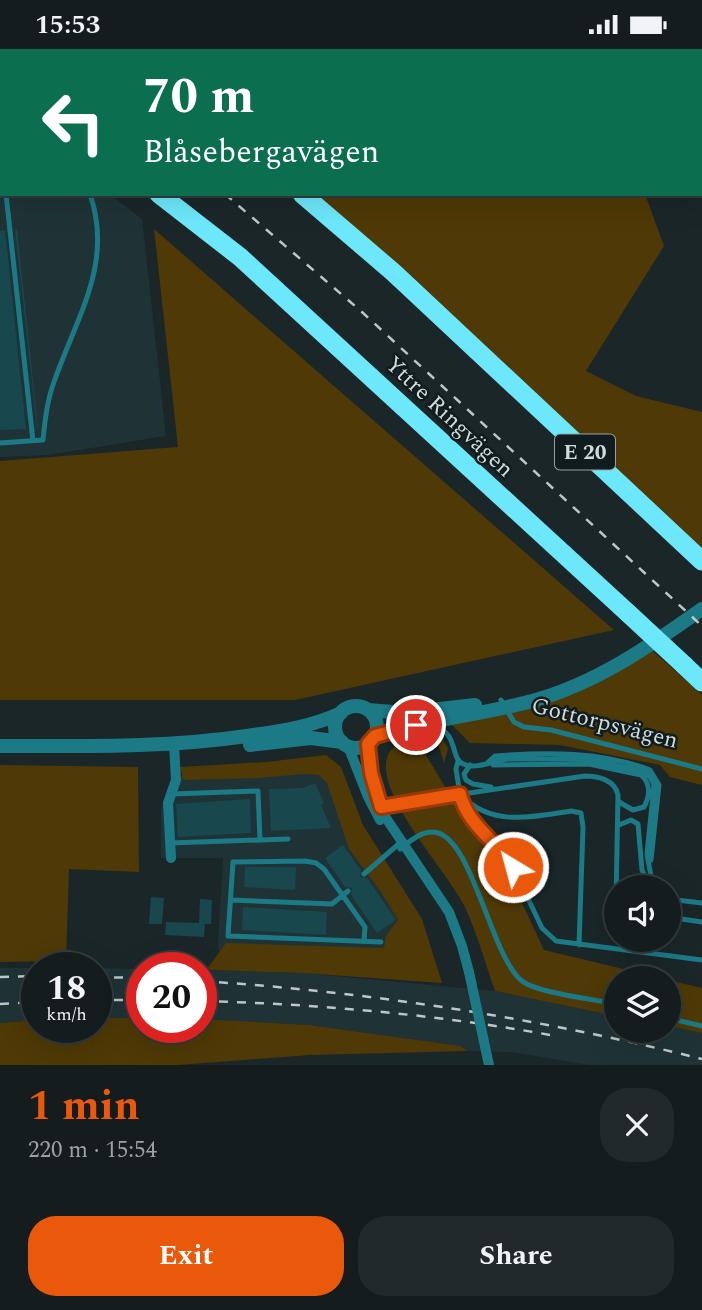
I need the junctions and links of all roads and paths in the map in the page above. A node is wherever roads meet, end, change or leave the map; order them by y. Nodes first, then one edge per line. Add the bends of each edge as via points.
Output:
1 (6, 196) edge
2 (90, 196) edge
3 (149, 196) edge
4 (162, 196) edge
5 (304, 196) edge
6 (240, 257) junction
7 (33, 441) junction
8 (0, 443) edge
9 (702, 561) edge
10 (702, 609) edge
11 (702, 682) edge
12 (503, 704) junction
13 (368, 710) junction
14 (341, 713) junction
15 (416, 725) junction
16 (372, 740) junction
17 (200, 743) junction
18 (174, 744) junction
19 (345, 744) junction
20 (0, 746) edge
21 (458, 761) junction
22 (470, 765) junction
23 (488, 765) junction
24 (702, 769) edge
25 (501, 788) junction
26 (172, 794) junction
27 (460, 794) junction
28 (619, 801) junction
29 (377, 807) junction
30 (619, 825) junction
31 (288, 839) dead end
32 (260, 840) junction
33 (170, 843) junction
34 (401, 846) junction
35 (171, 858) dead end
36 (364, 874) dead end
37 (617, 875) edge
38 (645, 875) edge
39 (651, 875) edge
40 (345, 893) junction
41 (231, 900) junction
42 (681, 901) edge
43 (702, 903) edge
44 (681, 919) edge
45 (702, 922) edge
46 (365, 941) junction
47 (381, 942) dead end
48 (579, 945) junction
49 (702, 960) edge
50 (604, 1002) edge
51 (681, 1021) edge
52 (702, 1026) edge
53 (489, 1065) edge

1 - 7 lane
2 - 7 lane via 98,227 94,278 54,381 43,440
3 - 6 highway
4 - 6 highway, Yttre Ringvägen
5 - 9 highway, E 20 via 393,272
6 - 11 highway, Yttre Ringvägen, bridge
7 - 8 lane
10 - 12 street, Gottorpsvägen via 604,671
12 - 13 street, Gottorpsvägen via 419,712
12 - 15 street, Gottorpsvägen
12 - 24 lane, Gottorpsvägen via 514,722 524,727
13 - 14 street, Gottorpsvägen via 354,706
13 - 16 street via 376,722
14 - 17 street, Gottorpsvägen via 304,727
14 - 19 street via 335,727
15 - 16 street, Gottorpsvägen
15 - 21 lane via 446,733
16 - 19 street, Gottorpsvägen via 355,747
16 - 29 street
17 - 18 street, Gottorpsvägen
17 - 19 street, Gottorpsvägen via 247,745 311,738
18 - 20 street, Gottorpsvägen
18 - 26 street
19 - 29 street
21 - 22 lane
21 - 27 lane
22 - 23 lane
22 - 25 lane via 464,776 467,782
23 - 28 lane via 589,764 645,778 649,786 643,809 633,810
23 - 39 lane via 495,756 572,754 650,770 659,785
25 - 27 lane
25 - 28 lane via 597,776 617,789
26 - 32 lane via 258,791
26 - 33 street via 168,803
27 - 29 lane
27 - 48 lane via 467,815 513,867 546,934 555,941
27 - 48 lane via 481,811 503,819 581,813
28 - 30 lane
29 - 34 street
30 - 37 lane
30 - 38 lane via 631,820 638,824
31 - 32 lane
32 - 33 lane
33 - 35 street
34 - 36 lane
34 - 50 lane via 434,832 450,839 511,970 537,988
34 - 53 street, bridge via 449,912 469,972
40 - 41 lane via 332,904
40 - 41 lane via 316,863 233,862
40 - 46 lane via 365,927
41 - 46 lane via 228,936
42 - 43 lane
44 - 45 lane
46 - 47 lane
48 - 49 lane
51 - 52 lane

